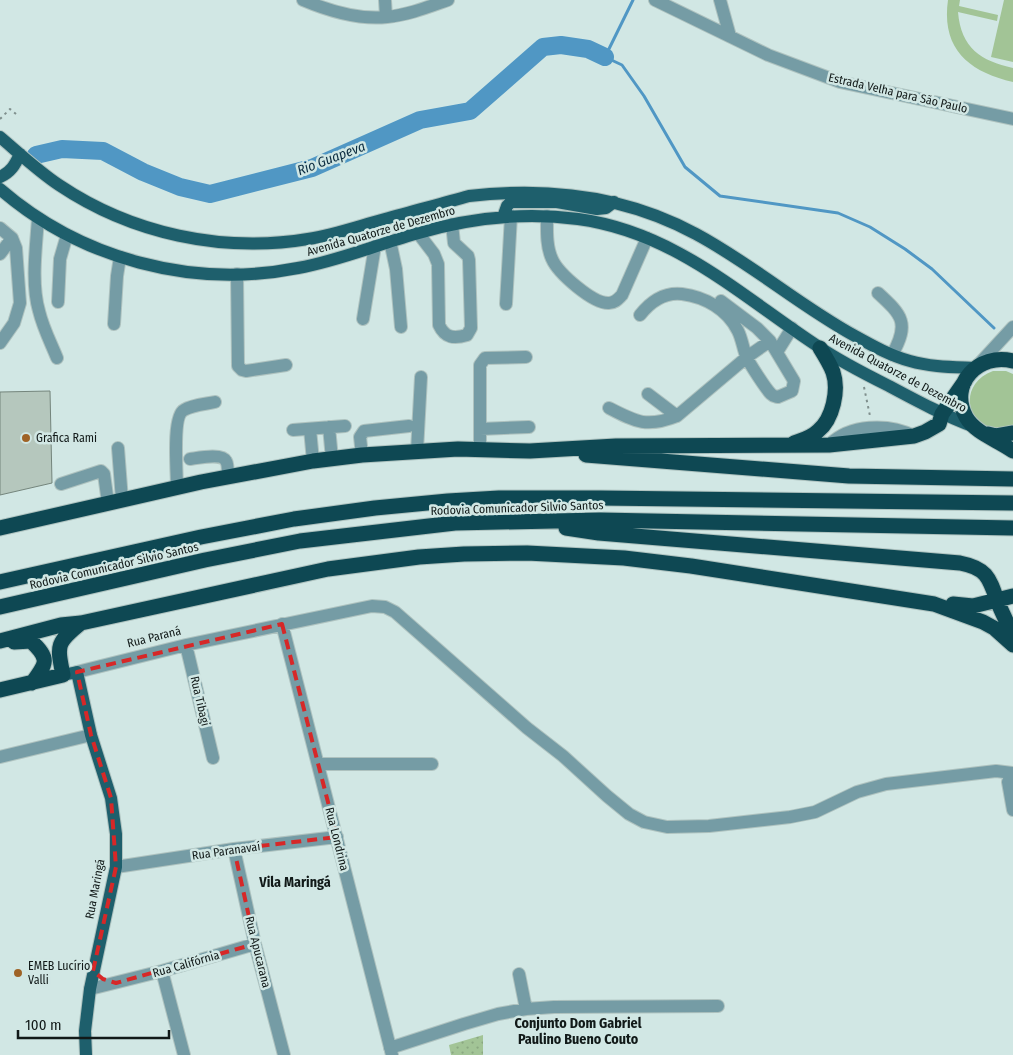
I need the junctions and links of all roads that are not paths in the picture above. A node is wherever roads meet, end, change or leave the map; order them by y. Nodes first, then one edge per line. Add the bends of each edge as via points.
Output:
1 (303, 0) edge
2 (385, 0) edge
3 (448, 0) edge
4 (655, 0) edge
5 (720, 0) edge
6 (386, 18) junction
7 (730, 36) junction
8 (1011, 120) edge
9 (0, 137) edge
10 (20, 154) junction
11 (0, 177) edge
12 (2, 194) edge
13 (469, 196) junction
14 (614, 202) junction
15 (507, 216) junction
16 (546, 216) junction
17 (38, 219) junction
18 (452, 224) junction
19 (0, 228) edge
20 (418, 233) junction
21 (67, 235) junction
22 (12, 238) junction
23 (647, 238) junction
24 (395, 240) junction
25 (375, 246) junction
26 (0, 254) edge
27 (120, 257) junction
28 (237, 274) junction
29 (731, 285) junction
30 (878, 292) dead end
31 (58, 302) dead end
32 (506, 304) dead end
33 (719, 304) junction
34 (640, 315) dead end
35 (363, 319) dead end
36 (114, 324) dead end
37 (402, 327) dead end
38 (1013, 327) edge
39 (792, 328) junction
40 (770, 341) junction
41 (0, 343) edge
42 (820, 348) junction
43 (777, 352) junction
44 (892, 355) junction
45 (526, 357) dead end
46 (747, 357) junction
47 (57, 358) dead end
48 (1013, 361) edge
49 (286, 366) dead end
50 (977, 366) junction
51 (421, 377) dead end
52 (964, 381) junction
53 (648, 394) dead end
54 (215, 402) dead end
55 (609, 408) dead end
56 (942, 414) junction
57 (677, 416) junction
58 (345, 426) dead end
59 (409, 426) dead end
60 (329, 427) junction
61 (529, 427) dead end
62 (310, 429) junction
63 (480, 429) junction
64 (293, 430) dead end
65 (980, 430) junction
66 (1013, 433) edge
67 (914, 436) junction
68 (782, 446) junction
69 (830, 446) junction
70 (118, 448) dead end
71 (480, 449) junction
72 (530, 451) junction
73 (1013, 451) edge
74 (418, 452) junction
75 (362, 455) junction
76 (190, 459) dead end
77 (332, 459) junction
78 (313, 462) junction
79 (228, 477) junction
80 (1013, 479) edge
81 (62, 484) dead end
82 (177, 487) junction
83 (115, 502) junction
84 (1013, 503) edge
85 (524, 522) junction
86 (0, 528) edge
87 (1013, 528) edge
88 (0, 582) edge
89 (1013, 596) edge
90 (998, 601) junction
91 (934, 604) junction
92 (0, 608) edge
93 (81, 623) junction
94 (282, 624) junction
95 (1013, 633) edge
96 (31, 641) junction
97 (0, 642) edge
98 (186, 645) junction
99 (58, 651) junction
100 (70, 674) junction
101 (32, 683) junction
102 (0, 690) edge
103 (91, 735) junction
104 (0, 757) edge
105 (213, 758) dead end
106 (318, 764) junction
107 (432, 764) dead end
108 (1011, 776) edge
109 (1012, 803) edge
110 (337, 837) junction
111 (234, 849) junction
112 (116, 867) junction
113 (255, 944) junction
114 (93, 971) junction
115 (162, 971) junction
116 (519, 974) dead end
117 (116, 982) junction
118 (90, 989) junction
119 (718, 1006) dead end
120 (526, 1009) junction
121 (391, 1051) edge
122 (86, 1055) edge
123 (184, 1055) edge
124 (284, 1055) edge

1 - 6 street via 352,16
2 - 6 street
3 - 6 street
4 - 7 street, Estrada Velha para São Paulo
5 - 7 street
7 - 8 street, Estrada Velha para São Paulo via 776,58 840,82
9 - 10 main road, Avenida Quatorze de Dezembro
10 - 11 main road via 10,171
10 - 13 main road, Avenida Quatorze de Dezembro via 58,184 115,216 170,234 220,242 254,244 310,239
12 - 17 main road, Avenida Quatorze de Dezembro
13 - 14 main road, Avenida Quatorze de Dezembro via 547,193
13 - 24 main road via 466,204 406,218
14 - 15 main road via 602,209 557,202 511,202 507,206
14 - 44 main road, Avenida Quatorze de Dezembro via 669,220 696,234 731,254 829,322
15 - 16 main road, Avenida Quatorze de Dezembro
15 - 18 main road, Avenida Quatorze de Dezembro
15 - 32 street
16 - 23 main road, Avenida Quatorze de Dezembro via 580,219
16 - 23 street via 548,245 554,264 600,302 616,302 622,295
17 - 21 main road, Avenida Quatorze de Dezembro
17 - 47 street via 37,302
18 - 20 main road, Avenida Quatorze de Dezembro
18 - 20 street via 454,244 468,256 470,266 471,328 467,335 447,336 439,326 438,264
19 - 22 street
20 - 24 main road, Avenida Quatorze de Dezembro
21 - 27 main road, Avenida Quatorze de Dezembro
21 - 31 street via 60,259
22 - 26 street
22 - 41 street via 18,257 20,303 14,323
23 - 29 main road, Avenida Quatorze de Dezembro via 688,257
24 - 25 main road, Avenida Quatorze de Dezembro
24 - 37 street
25 - 28 main road, Avenida Quatorze de Dezembro via 297,268
25 - 35 street
27 - 28 main road, Avenida Quatorze de Dezembro via 189,273
27 - 36 street
28 - 49 street via 238,366 246,371
29 - 33 street
29 - 39 main road, Avenida Quatorze de Dezembro
30 - 44 street via 901,318
33 - 34 street via 694,296 664,296 648,305
33 - 40 street via 757,328
33 - 46 street via 738,330
38 - 50 street
39 - 42 main road, Avenida Quatorze de Dezembro
39 - 43 street
40 - 43 street
40 - 46 street
42 - 56 main road, Avenida Quatorze de Dezembro
42 - 68 highway via 833,374 835,387 831,410 819,431
43 - 46 street via 794,381 792,391 778,397 771,394
44 - 50 main road, Avenida Quatorze de Dezembro via 923,364
45 - 63 street via 482,360
46 - 57 street
48 - 50 highway via 992,359
50 - 52 highway
51 - 74 street
52 - 56 highway
52 - 65 highway via 962,406 967,418
53 - 57 street
54 - 82 street via 179,414
55 - 57 street via 635,422 659,422
56 - 65 main road, Avenida Quatorze de Dezembro
56 - 67 highway via 932,429
58 - 60 street
59 - 75 street via 364,431 360,437
60 - 62 street
60 - 77 street
61 - 63 street
62 - 64 street
62 - 78 street
63 - 71 street
65 - 66 highway via 996,436
65 - 73 highway
67 - 69 highway
67 - 69 street via 897,428 873,428 843,434
68 - 69 highway
68 - 72 highway via 616,446
70 - 83 street
71 - 72 highway
71 - 74 highway
72 - 80 highway via 849,476
74 - 75 highway
75 - 77 highway
76 - 79 street via 223,458
77 - 78 highway
78 - 79 highway
79 - 82 highway
81 - 83 street via 101,472
82 - 83 highway
83 - 86 highway
84 - 88 highway, Rodovia Comunicador Silvio Santos via 499,498 375,508 294,519
85 - 87 highway, Rodovia Comunicador Silvio Santos via 600,520
85 - 90 highway via 599,533 960,563 972,565 987,575
85 - 92 highway, Rodovia Comunicador Silvio Santos via 455,523 300,541
89 - 90 highway
90 - 91 highway via 973,606
90 - 95 highway
91 - 93 highway via 624,558 464,554 328,569
91 - 95 highway
93 - 97 highway via 61,625
93 - 99 highway via 63,639
94 - 98 street, Rua Paraná
94 - 106 street, Rua Londrina
94 - 108 street, Rua Paraná via 372,606 396,612 629,814 644,822 667,827 790,818 815,812 857,792 886,784 996,771
96 - 97 highway
96 - 99 highway via 47,640
96 - 101 highway via 45,661
98 - 100 street, Rua Paraná
98 - 105 street, Rua Tibagi
99 - 100 highway
100 - 101 highway, Rua Paraná
100 - 103 main road, Rua Maringá
101 - 102 highway, Rua Paraná
103 - 104 street
103 - 112 main road, Rua Maringá via 111,798
106 - 107 street
106 - 110 street, Rua Londrina
108 - 109 street
110 - 111 street, Rua Paranavaí
110 - 121 street, Rua Londrina
111 - 112 street, Rua Paranavaí
111 - 113 street, Rua Apucarana
112 - 114 main road, Rua Maringá
113 - 115 street, Rua Califórnia
113 - 124 street, Rua Apucarana
114 - 117 street via 102,979
114 - 118 main road, Rua Maringá
115 - 117 street, Rua Califórnia
115 - 123 street
116 - 120 street
117 - 118 street, Rua Califórnia
118 - 122 main road, Rua Maringá
119 - 120 street
120 - 121 street via 464,1024

